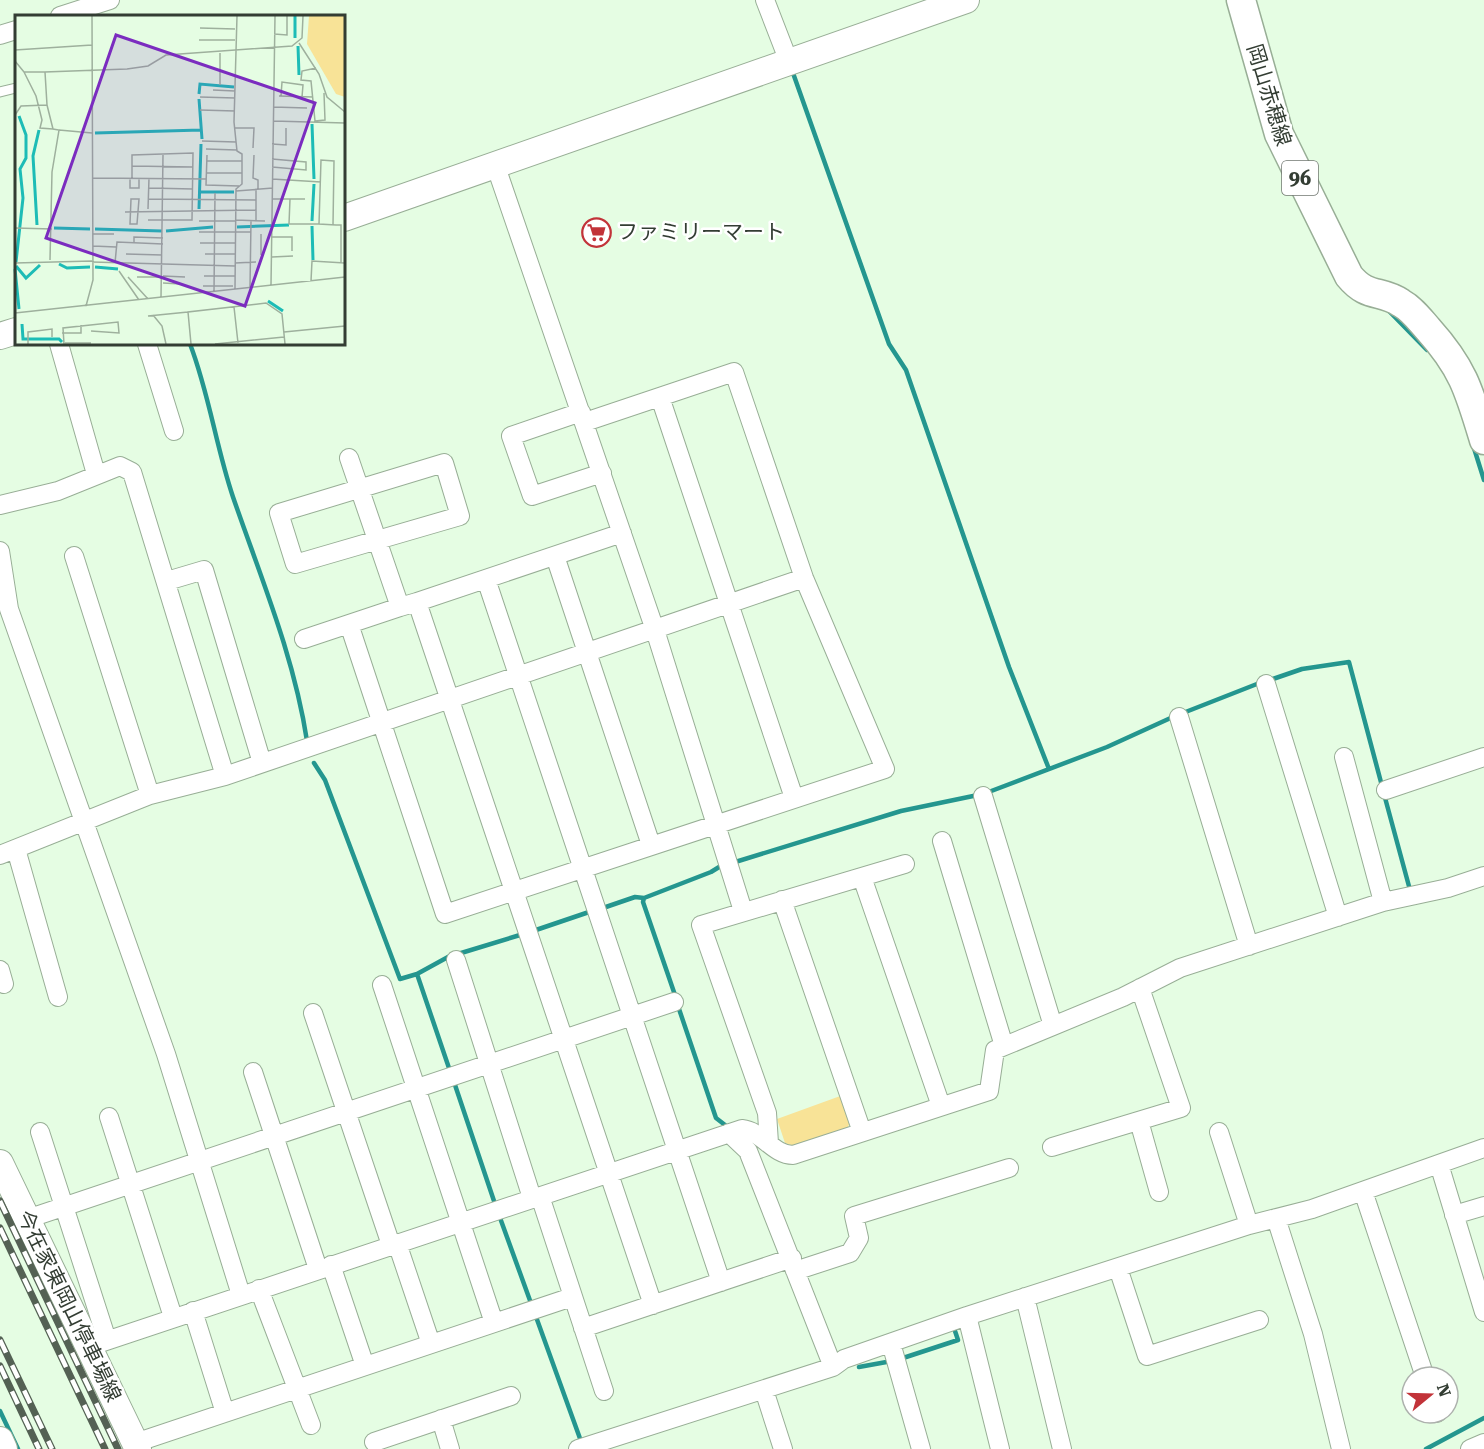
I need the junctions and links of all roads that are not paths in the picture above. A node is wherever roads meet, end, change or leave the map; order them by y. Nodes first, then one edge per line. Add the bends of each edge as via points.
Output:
1 (110, 0) edge
2 (765, 0) edge
3 (966, 0) edge
4 (1241, 0) edge
5 (69, 11) edge
6 (15, 30) edge
7 (0, 34) edge
8 (789, 62) junction
9 (15, 88) edge
10 (0, 93) edge
11 (495, 164) junction
12 (345, 218) edge
13 (15, 331) edge
14 (0, 336) edge
15 (59, 345) edge
16 (147, 345) edge
17 (660, 397) junction
18 (583, 417) junction
19 (174, 431) dead end
20 (1484, 440) edge
21 (349, 458) dead end
22 (602, 473) junction
23 (96, 474) junction
24 (359, 489) junction
25 (0, 505) edge
26 (622, 533) junction
27 (377, 540) junction
28 (0, 551) edge
29 (74, 556) dead end
30 (555, 556) junction
31 (804, 578) junction
32 (486, 579) junction
33 (166, 581) junction
34 (730, 604) junction
35 (409, 605) junction
36 (5, 610) edge
37 (349, 624) junction
38 (655, 630) junction
39 (304, 639) dead end
40 (586, 654) junction
41 (519, 677) junction
42 (1266, 684) dead end
43 (449, 701) junction
44 (1179, 717) dead end
45 (380, 724) junction
46 (1344, 757) dead end
47 (1484, 757) edge
48 (262, 763) junction
49 (225, 776) junction
50 (1386, 790) dead end
51 (150, 795) junction
52 (983, 796) dead end
53 (794, 798) junction
54 (84, 823) junction
55 (716, 824) junction
56 (942, 841) dead end
57 (651, 845) junction
58 (5, 849) edge
59 (905, 864) dead end
60 (583, 868) junction
61 (1484, 876) edge
62 (862, 877) junction
63 (513, 892) junction
64 (782, 900) junction
65 (1383, 902) junction
66 (743, 911) junction
67 (1338, 917) junction
68 (1249, 945) junction
69 (456, 960) dead end
70 (382, 986) dead end
71 (1140, 988) junction
72 (58, 997) dead end
73 (674, 1002) dead end
74 (312, 1013) dead end
75 (633, 1016) junction
76 (1053, 1026) junction
77 (562, 1040) junction
78 (1004, 1046) junction
79 (490, 1064) junction
80 (252, 1072) dead end
81 (415, 1088) junction
82 (941, 1106) junction
83 (346, 1111) junction
84 (109, 1118) dead end
85 (1139, 1121) junction
86 (40, 1132) dead end
87 (862, 1132) junction
88 (1219, 1132) dead end
89 (729, 1133) junction
90 (272, 1136) junction
91 (769, 1143) junction
92 (1052, 1147) dead end
93 (1484, 1148) edge
94 (677, 1150) junction
95 (200, 1160) junction
96 (0, 1163) edge
97 (1439, 1164) junction
98 (1009, 1168) dead end
99 (608, 1173) junction
100 (130, 1184) junction
101 (1363, 1191) junction
102 (1159, 1192) dead end
103 (536, 1197) junction
104 (63, 1206) junction
105 (1484, 1206) edge
106 (1455, 1215) junction
107 (1276, 1218) junction
108 (27, 1219) junction
109 (459, 1222) junction
110 (1249, 1225) junction
111 (394, 1244) junction
112 (798, 1266) junction
113 (325, 1267) junction
114 (1118, 1268) junction
115 (721, 1282) junction
116 (260, 1289) junction
117 (241, 1295) junction
118 (573, 1297) junction
119 (1025, 1298) junction
120 (653, 1305) junction
121 (193, 1311) junction
122 (1484, 1312) edge
123 (967, 1316) junction
124 (173, 1317) junction
125 (1259, 1320) dead end
126 (495, 1323) junction
127 (583, 1328) junction
128 (98, 1343) junction
129 (431, 1344) junction
130 (894, 1354) junction
131 (1421, 1365) edge
132 (365, 1366) junction
133 (833, 1366) junction
134 (295, 1389) junction
135 (764, 1390) junction
136 (604, 1391) dead end
137 (511, 1396) dead end
138 (225, 1413) junction
139 (441, 1419) junction
140 (311, 1425) dead end
141 (0, 1440) edge
142 (374, 1442) dead end
143 (1484, 1443) edge
144 (136, 1446) edge
145 (582, 1448) edge
146 (4, 1449) edge
147 (450, 1449) edge
148 (783, 1449) edge
149 (921, 1449) edge
150 (1000, 1449) edge
151 (1062, 1449) edge
152 (1341, 1449) edge
153 (1470, 1449) edge

1 - 5 street
2 - 8 street
3 - 8 street
4 - 20 main road, 岡山赤穂線 / 96 via 1279,134 1349,276 1360,289 1403,304 1449,353 1461,370
6 - 7 street
8 - 11 street
9 - 10 lane
11 - 12 street
11 - 18 street
13 - 14 street
15 - 23 street
16 - 19 street
17 - 18 street
17 - 31 street via 734,372
17 - 34 street
18 - 22 street
18 - 22 street via 511,436 532,496
21 - 24 street
22 - 26 street
23 - 25 street via 58,491
23 - 33 street via 120,466 132,472
24 - 27 street
24 - 27 street via 279,513 295,564
24 - 27 street via 444,463 460,516
26 - 30 street
26 - 38 street
27 - 35 street
28 - 36 street
29 - 51 street
30 - 32 street
30 - 40 street
31 - 34 street
31 - 53 street via 885,769
32 - 35 street
32 - 41 street
33 - 48 street via 204,570
33 - 49 street
34 - 38 street
34 - 53 street
35 - 37 street
35 - 43 street
36 - 54 street
37 - 39 street
37 - 45 street
38 - 40 street
38 - 55 street
40 - 41 street
40 - 57 street
41 - 43 street
41 - 60 street
42 - 67 street
43 - 45 street
43 - 63 street
44 - 68 street
45 - 48 street
45 - 63 street via 445,914
46 - 65 street
47 - 50 street
48 - 49 street
49 - 51 street
51 - 54 street
52 - 76 street
53 - 55 street
54 - 58 street
54 - 95 street
55 - 57 street
55 - 66 street
56 - 78 street
57 - 60 street
58 - 72 street
59 - 62 street
60 - 63 street
60 - 75 street
61 - 65 street
62 - 64 street
62 - 82 street
63 - 77 street
64 - 66 street
64 - 87 street
65 - 67 street
66 - 91 street via 701,925 768,1113
67 - 68 street
68 - 71 street via 1180,968
69 - 79 street
70 - 81 street
71 - 76 street
71 - 85 street via 1182,1108
73 - 75 street
74 - 83 street
75 - 77 street
75 - 94 street
76 - 78 street
77 - 79 street
77 - 99 street
78 - 82 street via 995,1050 989,1091
79 - 81 street
79 - 103 street
80 - 90 street
81 - 83 street
81 - 109 street
82 - 87 street
83 - 90 street
83 - 111 street
84 - 100 street
85 - 92 street
85 - 102 street
86 - 104 street
87 - 91 street via 794,1155 786,1155
88 - 110 street
89 - 91 street via 749,1130
89 - 94 street
89 - 112 street via 748,1150
90 - 95 street
90 - 113 street
93 - 97 street
94 - 99 street
94 - 115 street
95 - 100 street
95 - 117 street
96 - 108 street, 今在家東岡山停車場線
97 - 101 street
97 - 106 street
98 - 112 street via 854,1216 860,1238 850,1253
99 - 103 street
99 - 120 street
100 - 104 street
100 - 124 street
101 - 107 street
101 - 131 street
103 - 109 street
103 - 118 street
104 - 108 street
104 - 128 street
105 - 106 street
106 - 122 street
107 - 110 street
107 - 152 street via 1313,1334
108 - 128 street, 今在家東岡山停車場線
109 - 111 street
109 - 126 street
110 - 114 street
111 - 113 street
111 - 129 street
112 - 115 street
112 - 133 street
113 - 116 street
113 - 132 street
114 - 119 street
114 - 125 street via 1147,1356
115 - 120 street
116 - 117 street
116 - 134 street
117 - 121 street
118 - 126 street
118 - 127 street
119 - 123 street
119 - 151 street
120 - 127 street
121 - 124 street
121 - 138 street
123 - 130 street
123 - 150 street
124 - 128 street
126 - 129 street
127 - 136 street
128 - 144 street, 今在家東岡山停車場線
129 - 132 street
130 - 133 street via 844,1359
130 - 149 street
132 - 134 street
133 - 135 street
134 - 138 street
134 - 140 street
135 - 145 street
135 - 148 street
137 - 139 street
138 - 144 street
139 - 142 street
139 - 147 street
141 - 146 street
143 - 153 street

